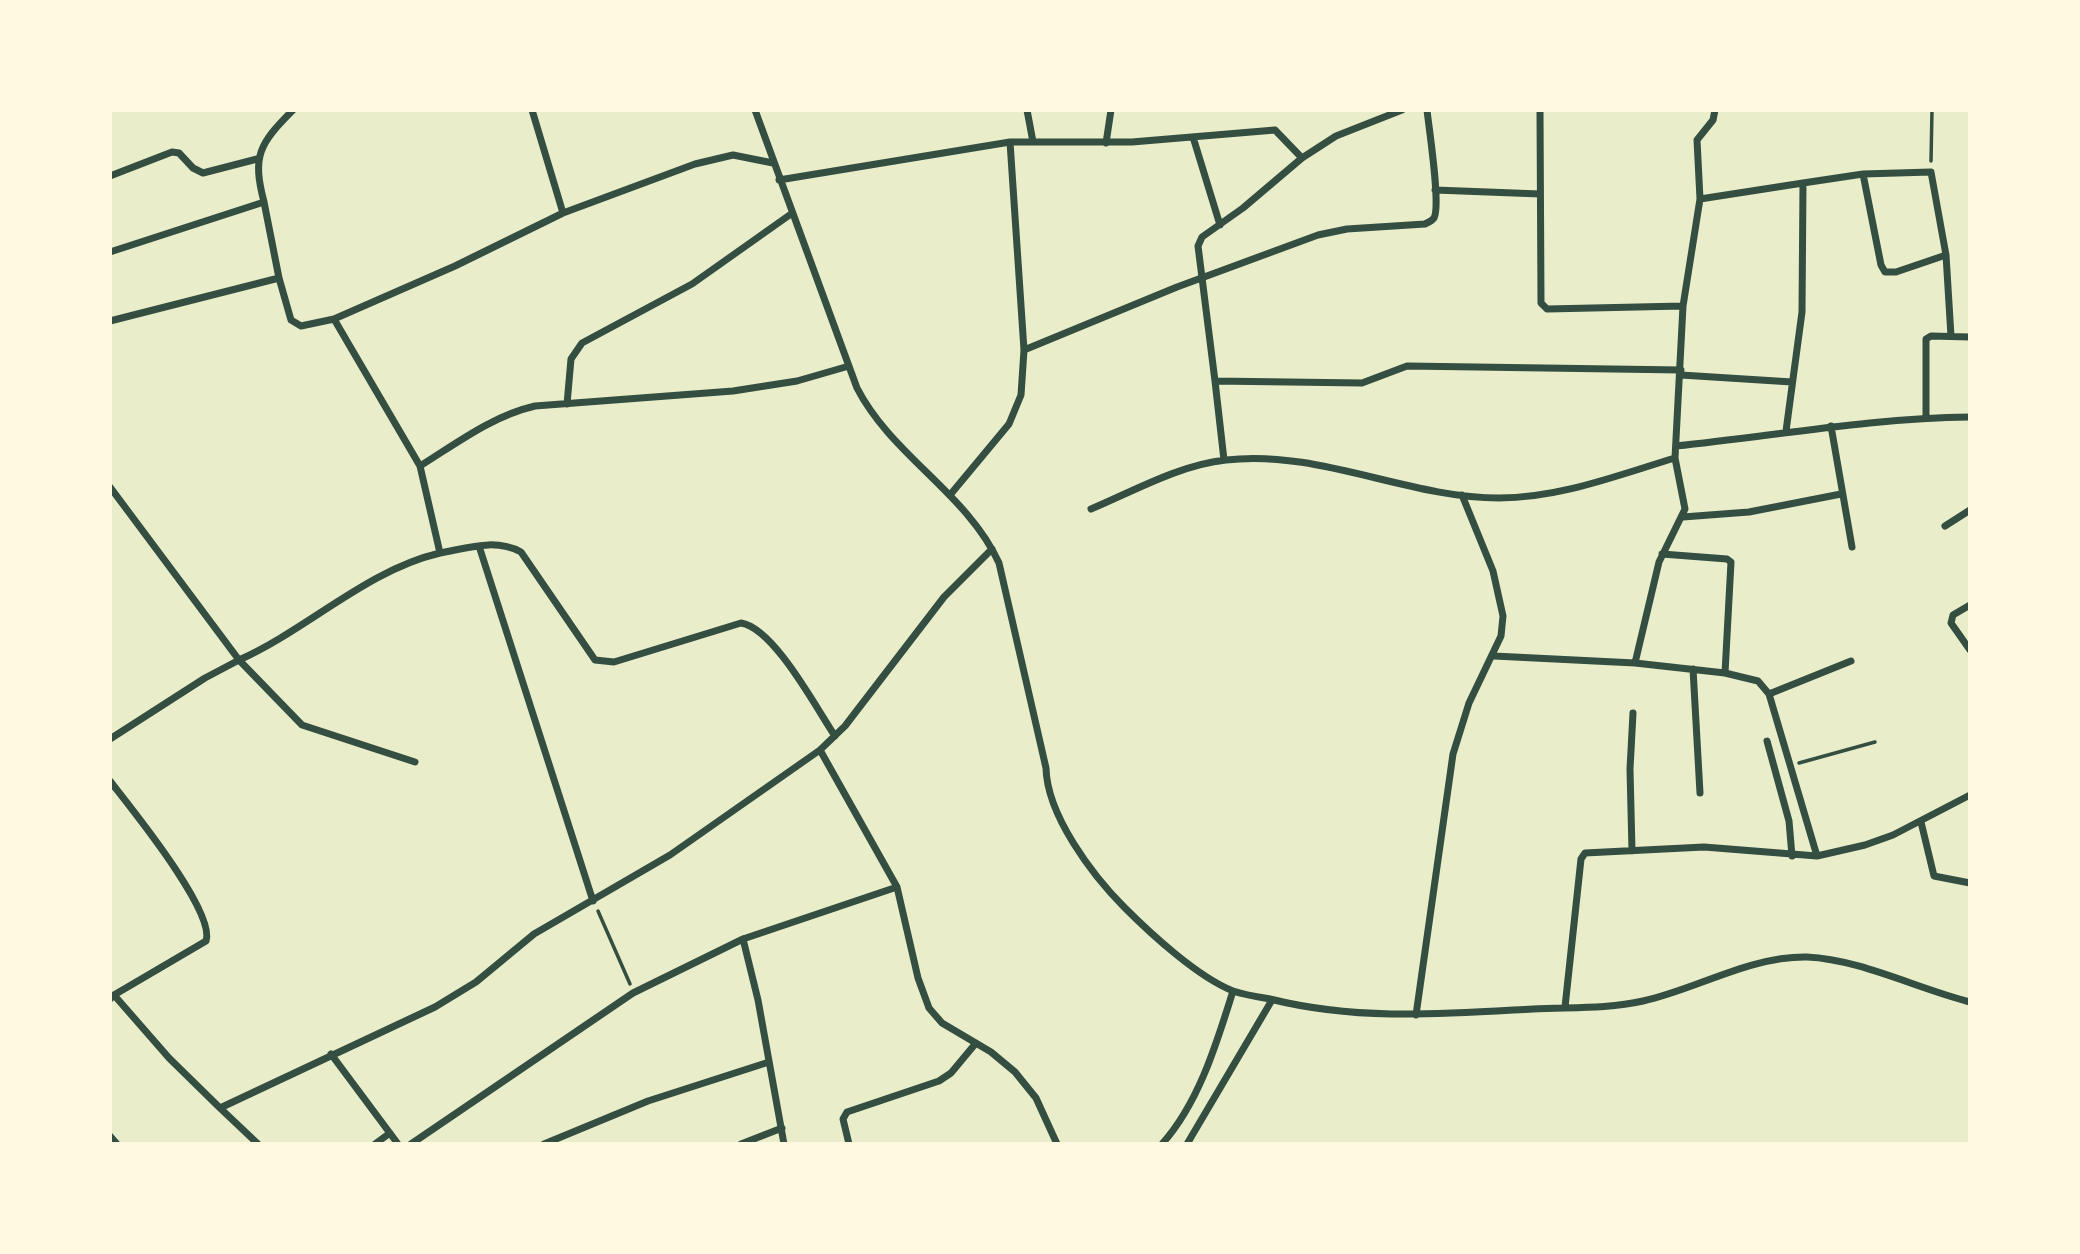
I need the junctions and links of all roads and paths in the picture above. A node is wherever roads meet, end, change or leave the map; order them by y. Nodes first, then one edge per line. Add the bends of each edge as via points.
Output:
1 (293, 110) edge
2 (532, 110) edge
3 (755, 110) edge
4 (1027, 110) edge
5 (1111, 110) edge
6 (1402, 110) edge
7 (1427, 110) edge
8 (1540, 110) edge
9 (1714, 110) edge
10 (1932, 110) edge
11 (1193, 137) junction
12 (1010, 142) junction
13 (1033, 142) junction
14 (1106, 143) junction
15 (1301, 158) junction
16 (257, 159) junction
17 (773, 163) junction
18 (1931, 172) junction
19 (1863, 174) junction
20 (110, 176) edge
21 (779, 180) junction
22 (1803, 183) junction
23 (1436, 190) junction
24 (1540, 194) junction
25 (1700, 199) junction
26 (264, 202) junction
27 (563, 213) junction
28 (791, 214) junction
29 (1220, 225) junction
30 (110, 251) edge
31 (1947, 255) junction
32 (279, 278) junction
33 (1200, 278) junction
34 (1683, 306) junction
35 (334, 319) junction
36 (110, 321) edge
37 (1951, 336) junction
38 (1970, 337) edge
39 (1024, 351) junction
40 (849, 366) junction
41 (1681, 372) junction
42 (1215, 381) junction
43 (1792, 382) junction
44 (567, 404) junction
45 (1926, 417) junction
46 (1970, 417) edge
47 (1831, 426) junction
48 (1786, 431) junction
49 (1676, 446) junction
50 (1675, 458) junction
51 (1224, 460) junction
52 (420, 467) junction
53 (110, 487) edge
54 (1841, 494) junction
55 (950, 495) junction
56 (1462, 495) junction
57 (1091, 509) dead end
58 (1970, 510) edge
59 (1683, 517) junction
60 (1945, 526) dead end
61 (479, 546) junction
62 (1852, 547) dead end
63 (992, 549) junction
64 (440, 553) junction
65 (1662, 554) junction
66 (1970, 605) edge
67 (1970, 650) edge
68 (1494, 656) junction
69 (239, 660) junction
70 (1851, 662) dead end
71 (1635, 663) junction
72 (1693, 669) junction
73 (1726, 673) junction
74 (1769, 694) junction
75 (1633, 713) dead end
76 (835, 736) junction
77 (110, 739) edge
78 (1767, 741) dead end
79 (1875, 742) dead end
80 (820, 750) junction
81 (415, 762) dead end
82 (1791, 765) junction
83 (110, 780) edge
84 (1700, 793) dead end
85 (1970, 795) edge
86 (1921, 822) junction
87 (1632, 851) junction
88 (1792, 856) junction
89 (1817, 856) junction
90 (1970, 883) edge
91 (897, 887) junction
92 (593, 901) junction
93 (743, 939) junction
94 (1233, 991) junction
95 (633, 993) junction
96 (112, 997) edge
97 (1272, 1000) junction
98 (1970, 1002) edge
99 (1565, 1007) junction
100 (1416, 1015) junction
101 (976, 1043) junction
102 (331, 1054) junction
103 (769, 1062) junction
104 (220, 1108) junction
105 (782, 1128) junction
106 (390, 1133) junction
107 (110, 1136) edge
108 (117, 1144) edge
109 (258, 1144) edge
110 (375, 1144) edge
111 (398, 1144) edge
112 (411, 1144) edge
113 (544, 1144) edge
114 (741, 1144) edge
115 (784, 1144) edge
116 (849, 1144) edge
117 (1057, 1144) edge
118 (1162, 1144) edge
119 (1187, 1144) edge

1 - 16 street
2 - 27 street
3 - 17 street
4 - 13 street
5 - 14 street
6 - 15 street via 1336,136
7 - 23 street
8 - 24 street
9 - 25 street via 1713,120 1698,140
10 - 18 path
11 - 14 street
11 - 15 street via 1271,128
11 - 29 street
12 - 13 street
12 - 21 street
12 - 39 street
13 - 14 street
15 - 29 street
16 - 20 street via 203,173 172,152
16 - 26 street
17 - 21 street
17 - 27 street via 750,156 714,159
18 - 19 street
18 - 31 street
19 - 22 street
19 - 31 street via 1885,272
21 - 28 street
22 - 25 street
22 - 43 street via 1804,284
23 - 24 street
23 - 33 street via 1436,216 1425,224 1318,234
24 - 34 street via 1540,299 1544,307
25 - 34 street
26 - 30 street
26 - 32 street
27 - 35 street
28 - 40 street
28 - 44 street via 692,284 582,343 571,359
29 - 33 street via 1200,241
31 - 37 street
32 - 35 street via 295,324
32 - 36 street
33 - 39 street
33 - 42 street
34 - 41 street
35 - 52 street
37 - 38 street
37 - 45 street via 1931,336 1925,341
39 - 55 street via 1021,396 1015,412
40 - 44 street via 797,381 733,391
40 - 55 street via 881,426
41 - 42 street via 1407,366 1362,383
41 - 43 street
41 - 49 street
42 - 51 street
43 - 48 street
44 - 52 street via 535,406 495,419
45 - 46 street
45 - 47 street
47 - 48 street
47 - 54 street
48 - 49 street
49 - 50 street
50 - 56 street via 1534,497
50 - 59 street
51 - 56 street via 1259,459 1359,473
51 - 57 street via 1188,468
52 - 64 street
53 - 69 street
54 - 59 street via 1749,512
54 - 62 street
55 - 63 street
56 - 68 street via 1501,596 1501,636
58 - 60 street
59 - 65 street
61 - 64 street
61 - 76 street via 504,544 521,552 589,653 601,663 750,624 786,664
61 - 92 street
63 - 76 street via 944,597
63 - 94 street via 1004,579 1046,768 1046,787 1070,836 1112,895 1137,920 1201,972
64 - 69 street via 389,573 290,635
65 - 71 street
65 - 73 street via 1731,562
66 - 67 street via 1953,615 1951,622
68 - 71 street
68 - 100 street via 1469,703 1453,754
69 - 77 street
69 - 81 street via 302,725
70 - 74 street
71 - 72 street
72 - 73 street
72 - 84 street
73 - 74 street via 1758,681
74 - 82 street
75 - 87 street
76 - 80 street
78 - 88 street via 1789,821
79 - 82 path
80 - 91 street
80 - 92 street via 670,855
82 - 89 street
83 - 96 street via 171,862 206,923 208,935 206,941
85 - 86 street
86 - 89 street via 1866,845
86 - 90 street via 1934,876
87 - 88 street via 1704,847
87 - 99 street via 1585,853 1580,859
88 - 89 street
91 - 93 street
91 - 101 street via 929,1008 942,1023
92 - 95 path
92 - 102 street via 534,934 475,982 435,1007
93 - 95 street
93 - 103 street
94 - 97 street
94 - 118 street via 1186,1110
95 - 112 street
96 - 104 street
97 - 100 street via 1355,1015
97 - 119 street
98 - 99 street via 1831,960 1806,957 1757,965 1646,1000
99 - 100 street
101 - 116 street via 939,1081 847,1112 843,1119
101 - 117 street via 1026,1083
102 - 104 street
102 - 106 street
103 - 105 street
103 - 113 street via 648,1101
104 - 109 street
105 - 114 street
105 - 115 street
106 - 110 street
106 - 111 street
107 - 108 street

